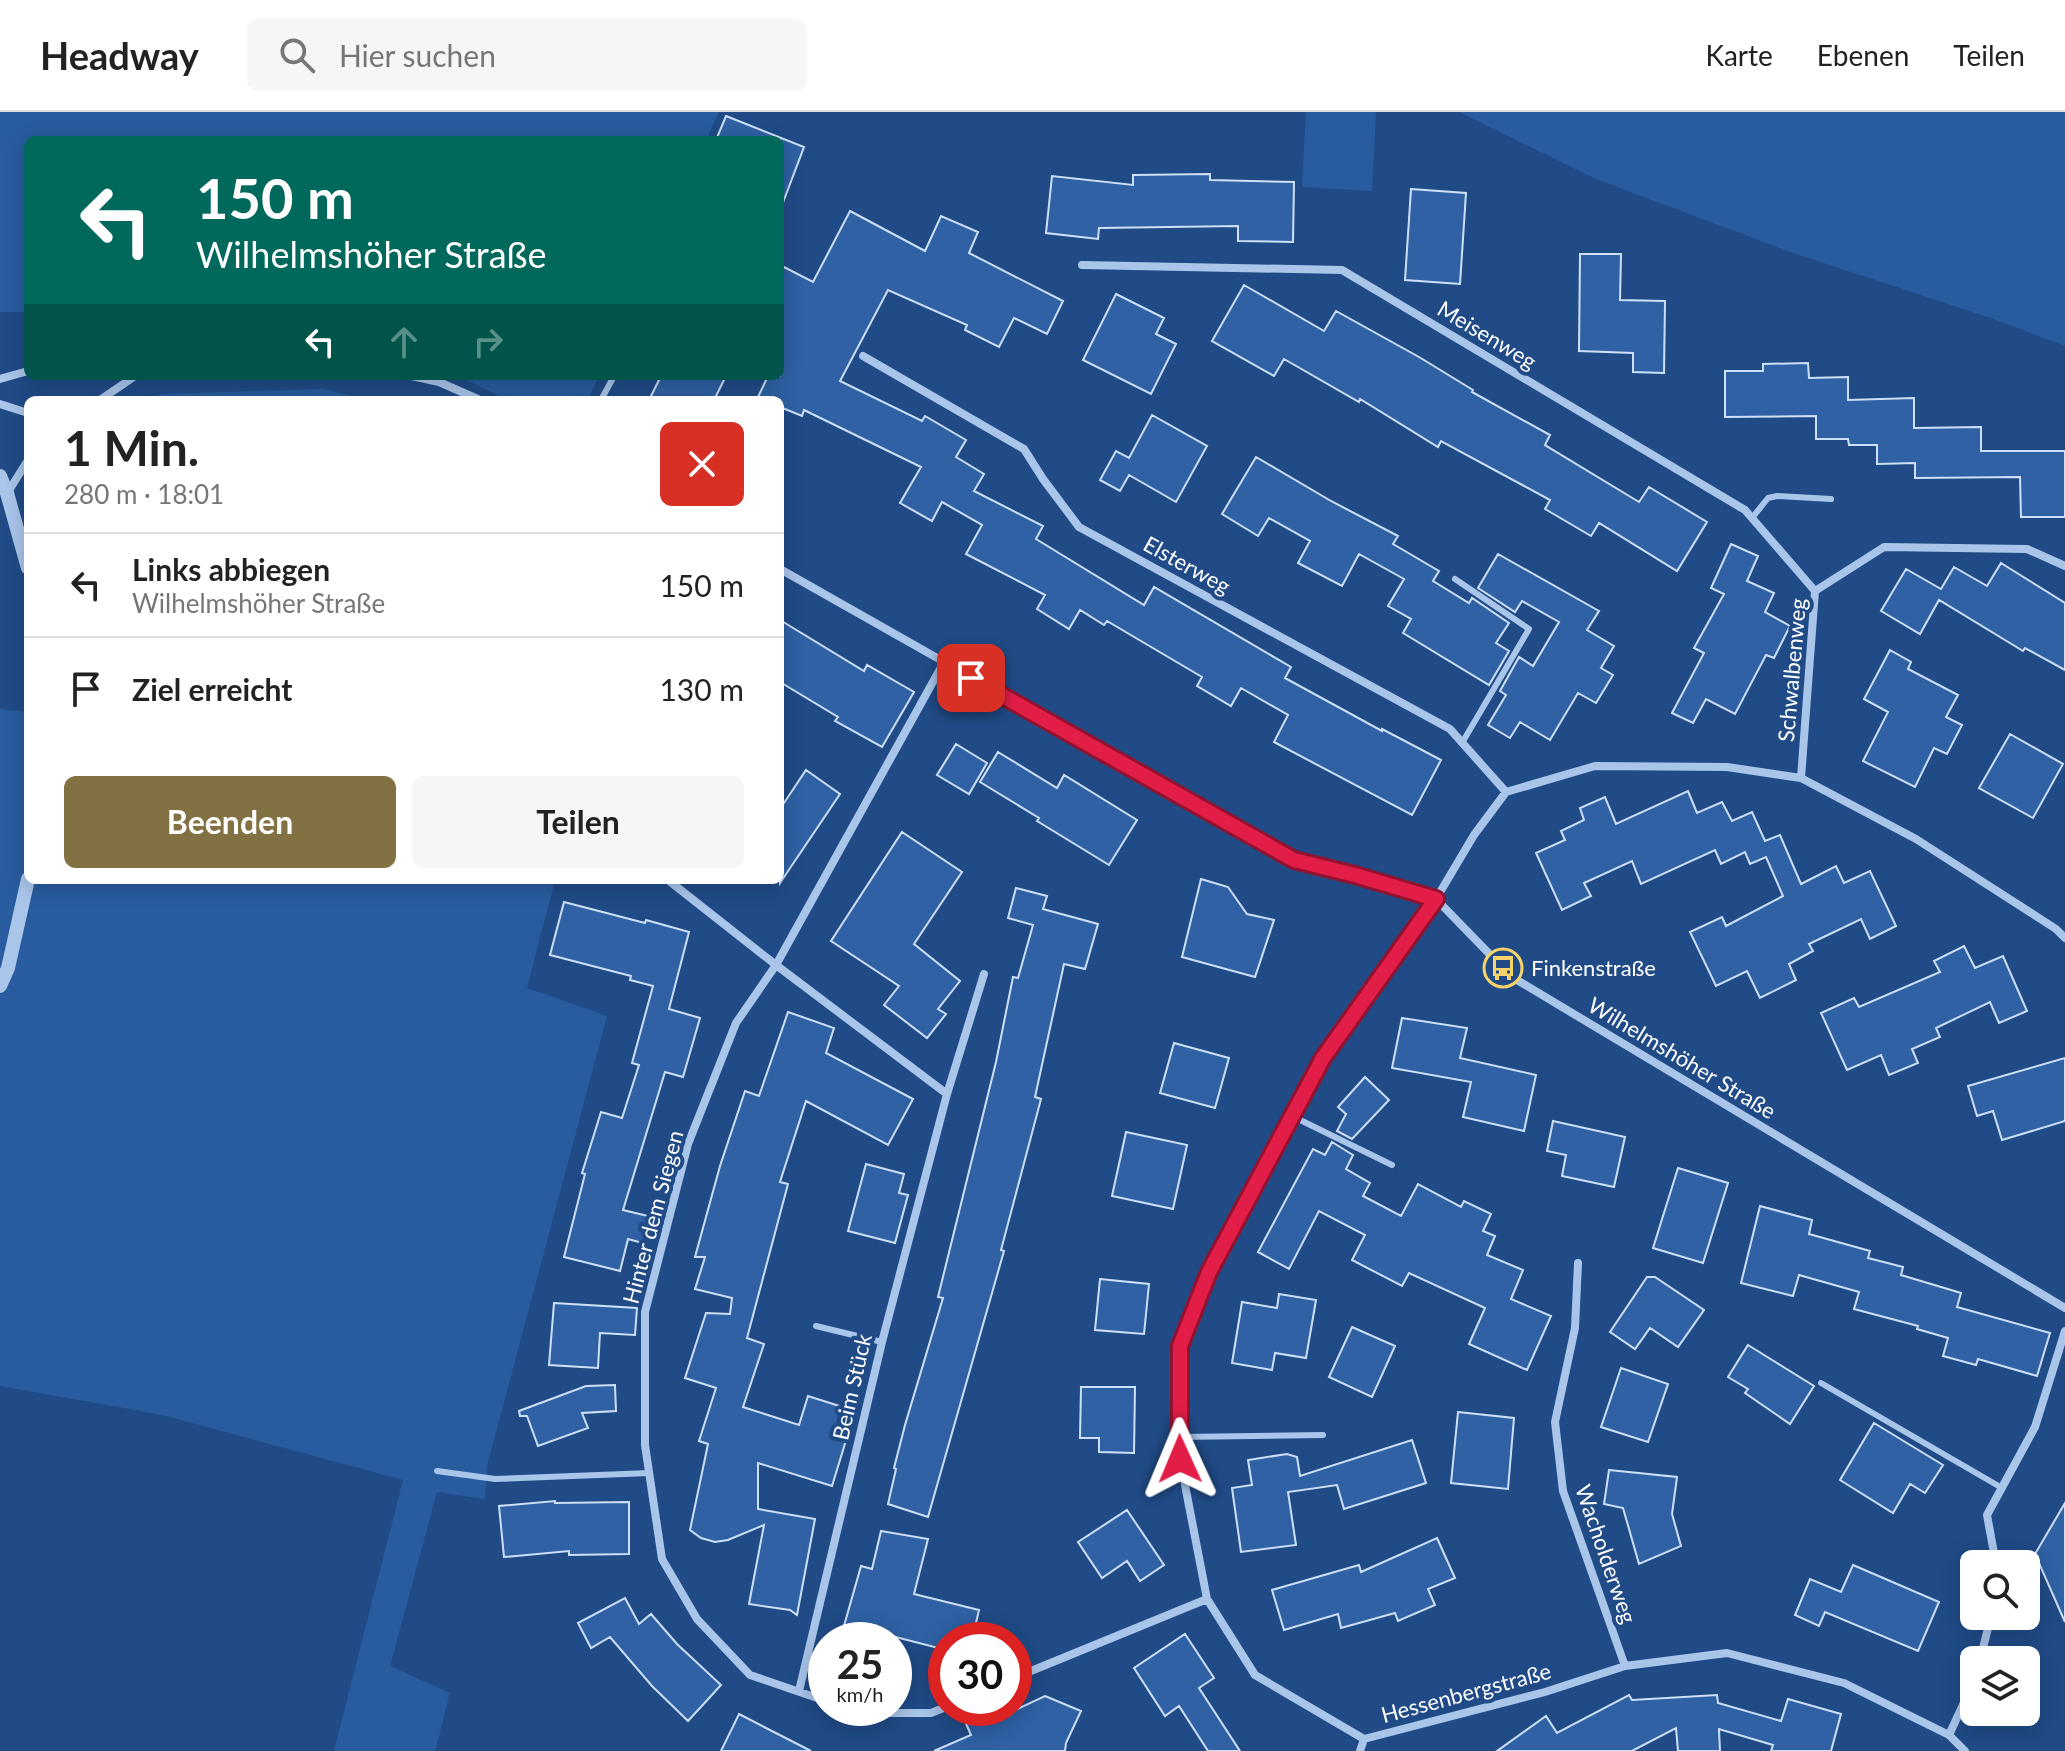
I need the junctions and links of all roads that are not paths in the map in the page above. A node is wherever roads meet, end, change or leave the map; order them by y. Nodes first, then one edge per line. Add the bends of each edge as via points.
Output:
1 (1082, 265) dead end
2 (863, 356) dead end
3 (24, 372) edge
4 (0, 379) edge
5 (129, 380) edge
6 (430, 380) edge
7 (106, 396) edge
8 (471, 396) edge
9 (0, 404) edge
10 (24, 412) edge
11 (24, 466) edge
12 (0, 476) edge
13 (7, 493) junction
14 (1831, 499) dead end
15 (1752, 518) junction
16 (24, 554) edge
17 (2065, 566) edge
18 (784, 571) edge
19 (1455, 579) dead end
20 (1815, 591) junction
21 (944, 662) junction
22 (1462, 743) junction
23 (1801, 778) junction
24 (1506, 792) junction
25 (27, 884) edge
26 (673, 884) edge
27 (1436, 899) junction
28 (2065, 938) edge
29 (776, 965) junction
30 (984, 974) dead end
31 (0, 986) edge
32 (947, 1094) junction
33 (1292, 1116) junction
34 (1392, 1165) dead end
35 (1578, 1263) dead end
36 (2065, 1308) edge
37 (816, 1326) dead end
38 (2065, 1331) edge
39 (882, 1342) junction
40 (1821, 1383) dead end
41 (1323, 1435) dead end
42 (1179, 1437) junction
43 (437, 1471) dead end
44 (650, 1473) junction
45 (2002, 1488) junction
46 (1993, 1550) edge
47 (1207, 1599) junction
48 (1625, 1666) junction
49 (1032, 1671) edge
50 (799, 1691) junction
51 (808, 1694) edge
52 (1960, 1711) edge
53 (1949, 1735) junction
54 (1364, 1739) junction
55 (1360, 1751) edge
56 (1965, 1751) edge

1 - 15 street, Meisenweg via 1342,270
2 - 22 street, Elsterweg via 1024,449 1079,527 1450,729
3 - 4 street
5 - 7 street
6 - 8 street
9 - 10 street
11 - 13 street
12 - 13 street
13 - 16 street
14 - 15 lane via 1768,498
15 - 20 street, Meisenweg
17 - 20 street, Schwalbenweg via 2027,549 1884,547
18 - 21 street, Wilhelmshöher Straße
19 - 22 lane via 1529,629
20 - 23 street, Schwalbenweg
21 - 27 street, Wilhelmshöher Straße via 1294,860
21 - 29 street, Hinter dem Siegen
22 - 24 street, Elsterweg
23 - 24 street via 1727,767 1595,766
23 - 28 street via 1916,839
24 - 27 street
25 - 31 street
26 - 29 street
27 - 33 street, Hessenbergstraße via 1323,1058
27 - 36 street, Wilhelmshöher Straße via 1517,980
29 - 32 street
29 - 44 street, Hinter dem Siegen via 736,1023 688,1144 645,1312 645,1445
30 - 32 street, Beim Stück
32 - 39 street, Beim Stück
33 - 34 lane
33 - 42 street, Hessenbergstraße via 1209,1272 1180,1346
35 - 48 street, Wacholderweg via 1575,1328 1555,1422 1563,1491
37 - 39 lane
38 - 45 street via 2035,1427
39 - 50 street, Beim Stück
40 - 45 lane
41 - 42 lane
42 - 47 street, Hessenbergstraße
43 - 44 lane via 495,1479
44 - 50 street, Hinter dem Siegen via 662,1559 697,1619 750,1675
45 - 46 street via 1987,1515
47 - 49 street
47 - 54 street, Hessenbergstraße via 1255,1675
48 - 53 street, Hessenbergstraße via 1727,1653 1844,1683
48 - 54 street, Hessenbergstraße
50 - 51 street, Hinter dem Siegen
52 - 53 street
53 - 56 street, Hessenbergstraße
54 - 55 street

